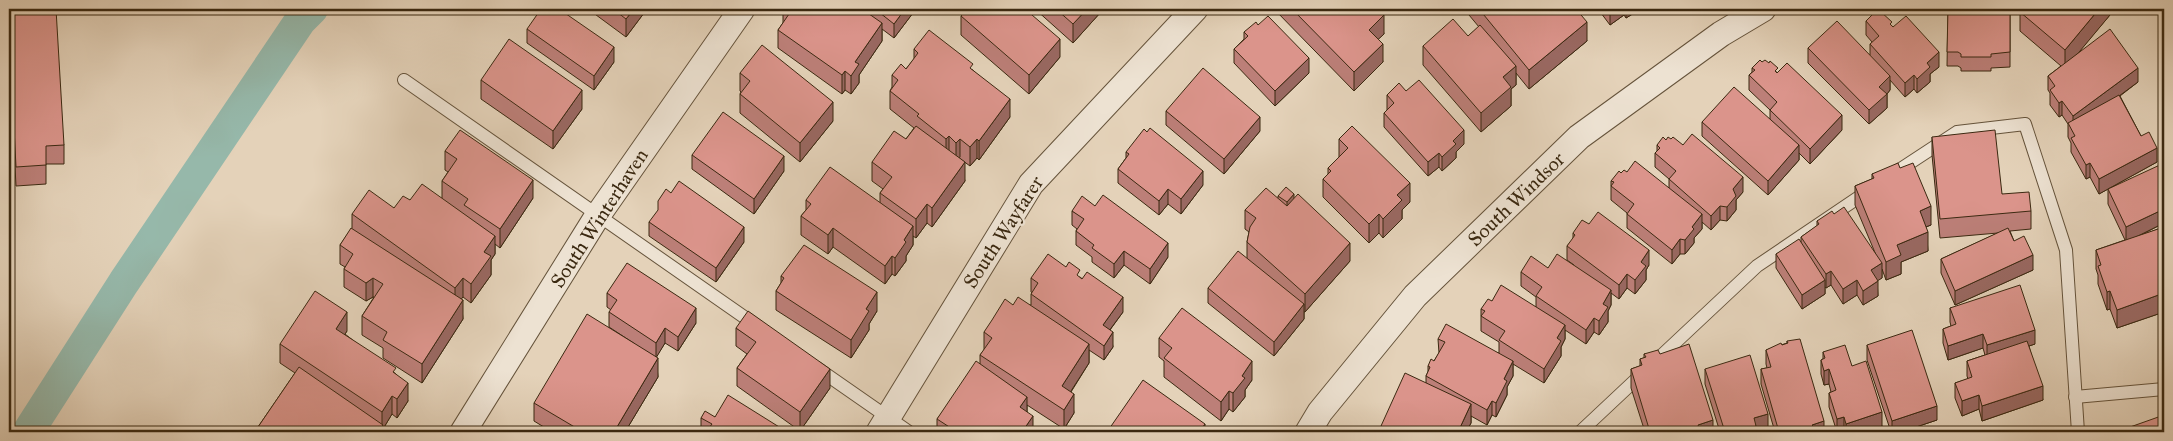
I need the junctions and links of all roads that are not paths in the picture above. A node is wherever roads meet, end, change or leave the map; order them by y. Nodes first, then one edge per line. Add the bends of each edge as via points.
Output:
1 (742, 9) edge
2 (1195, 9) edge
3 (1763, 9) edge
4 (404, 80) dead end
5 (598, 215) junction
6 (767, 333) edge
7 (807, 361) edge
8 (2164, 389) edge
9 (2075, 397) junction
10 (883, 425) edge
11 (464, 432) edge
12 (909, 432) edge
13 (1308, 432) edge
14 (1580, 432) edge
15 (2078, 432) edge

1 - 5 street, South Winterhaven
2 - 10 street, South Wayfarer via 1031,184
3 - 13 street, South Windsor via 1721,34 1579,137 1415,296 1320,412
4 - 5 lane
5 - 6 lane
5 - 11 street, South Winterhaven
7 - 10 lane
8 - 9 lane
9 - 14 lane via 2066,250 2025,124 1957,132 1756,266
9 - 15 lane
10 - 12 lane

